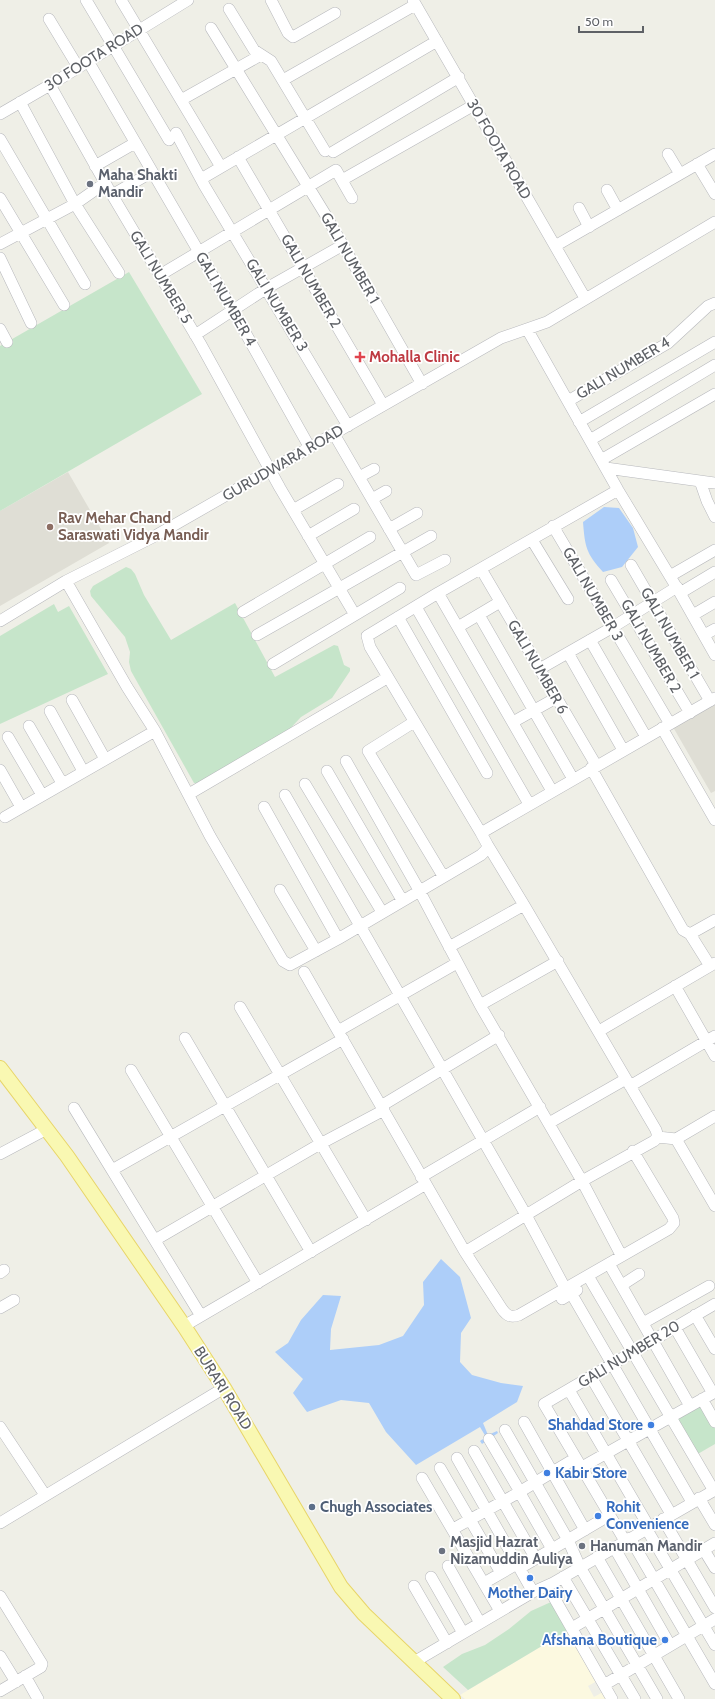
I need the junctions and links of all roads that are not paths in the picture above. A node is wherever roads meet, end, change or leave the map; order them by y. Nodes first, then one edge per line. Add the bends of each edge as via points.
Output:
1 (86, 0) edge
2 (120, 0) edge
3 (270, 0) edge
4 (185, 1) edge
5 (414, 2) edge
6 (229, 9) dead end
7 (335, 13) dead end
8 (49, 19) dead end
9 (211, 28) dead end
10 (139, 30) junction
11 (436, 41) junction
12 (113, 46) junction
13 (262, 55) junction
14 (88, 61) junction
15 (78, 67) junction
16 (236, 69) junction
17 (459, 77) junction
18 (283, 80) junction
19 (50, 85) junction
20 (181, 100) junction
21 (20, 102) junction
22 (474, 105) junction
23 (0, 114) edge
24 (305, 117) junction
25 (277, 134) junction
26 (0, 139) edge
27 (137, 147) junction
28 (668, 154) dead end
29 (715, 154) edge
30 (238, 157) junction
31 (218, 162) dead end
32 (698, 164) junction
33 (95, 166) junction
34 (152, 172) junction
35 (680, 174) junction
36 (342, 180) junction
37 (202, 182) junction
38 (105, 183) junction
39 (309, 187) junction
40 (607, 190) dead end
41 (715, 194) edge
42 (112, 195) junction
43 (0, 198) edge
44 (352, 198) dead end
45 (74, 204) junction
46 (579, 208) dead end
47 (269, 210) junction
48 (618, 210) junction
49 (46, 218) junction
50 (715, 222) edge
51 (589, 226) junction
52 (20, 232) junction
53 (233, 232) junction
54 (0, 244) edge
55 (343, 245) junction
56 (555, 246) junction
57 (199, 252) junction
58 (0, 258) edge
59 (303, 268) junction
60 (119, 273) dead end
61 (160, 275) junction
62 (85, 284) dead end
63 (267, 288) junction
64 (585, 298) junction
65 (715, 303) edge
66 (64, 305) dead end
67 (233, 311) junction
68 (31, 323) dead end
69 (0, 329) edge
70 (527, 329) junction
71 (196, 335) junction
72 (7, 342) dead end
73 (715, 342) edge
74 (715, 365) edge
75 (422, 384) junction
76 (715, 394) edge
77 (568, 401) junction
78 (384, 405) junction
79 (579, 422) junction
80 (348, 426) junction
81 (334, 434) junction
82 (590, 440) junction
83 (310, 448) junction
84 (603, 464) junction
85 (374, 469) dead end
86 (270, 470) junction
87 (359, 477) junction
88 (700, 481) junction
89 (715, 482) edge
90 (338, 484) dead end
91 (618, 490) junction
92 (386, 491) dead end
93 (372, 499) junction
94 (293, 510) junction
95 (354, 510) dead end
96 (418, 513) dead end
97 (715, 517) edge
98 (554, 526) junction
99 (389, 529) junction
100 (308, 536) junction
101 (431, 536) dead end
102 (370, 537) dead end
103 (532, 540) junction
104 (715, 550) edge
105 (403, 552) junction
106 (444, 560) dead end
107 (324, 564) junction
108 (631, 565) dead end
109 (480, 569) junction
110 (715, 572) edge
111 (670, 576) junction
112 (611, 580) dead end
113 (66, 582) junction
114 (400, 588) dead end
115 (340, 590) junction
116 (678, 590) junction
117 (438, 593) junction
118 (568, 599) dead end
119 (500, 602) junction
120 (653, 602) junction
121 (715, 602) edge
122 (416, 607) junction
123 (242, 612) dead end
124 (355, 615) junction
125 (479, 615) junction
126 (633, 615) junction
127 (693, 615) junction
128 (398, 617) junction
129 (0, 622) edge
130 (458, 627) junction
131 (613, 627) junction
132 (715, 629) edge
133 (257, 635) dead end
134 (704, 636) junction
135 (590, 640) junction
136 (568, 653) junction
137 (715, 655) edge
138 (273, 664) dead end
139 (543, 667) dead end
140 (387, 678) junction
141 (556, 698) junction
142 (72, 700) dead end
143 (712, 700) edge
144 (534, 710) junction
145 (50, 711) dead end
146 (690, 712) junction
147 (414, 722) junction
148 (513, 722) junction
149 (29, 726) dead end
150 (666, 726) junction
151 (155, 731) junction
152 (8, 737) dead end
153 (646, 737) junction
154 (623, 750) junction
155 (105, 759) junction
156 (346, 761) dead end
157 (594, 767) junction
158 (0, 770) edge
159 (83, 771) junction
160 (327, 771) dead end
161 (487, 773) dead end
162 (573, 779) junction
163 (62, 783) junction
164 (305, 784) dead end
165 (552, 791) junction
166 (189, 794) junction
167 (42, 795) junction
168 (285, 795) dead end
169 (529, 804) junction
170 (21, 807) junction
171 (264, 807) dead end
172 (5, 817) dead end
173 (715, 820) edge
174 (481, 833) junction
175 (487, 844) junction
176 (443, 876) junction
177 (280, 890) dead end
178 (419, 890) junction
179 (402, 900) junction
180 (524, 904) junction
181 (382, 912) junction
182 (715, 920) edge
183 (360, 926) junction
184 (690, 934) junction
185 (338, 939) junction
186 (449, 947) junction
187 (316, 951) junction
188 (558, 961) junction
189 (458, 963) junction
190 (712, 965) edge
191 (304, 972) dead end
192 (675, 986) junction
193 (400, 997) junction
194 (480, 1005) junction
195 (240, 1007) dead end
196 (599, 1031) junction
197 (340, 1035) junction
198 (499, 1035) junction
199 (185, 1038) dead end
200 (711, 1038) edge
201 (715, 1056) edge
202 (131, 1070) dead end
203 (442, 1070) junction
204 (279, 1074) junction
205 (2, 1075) edge
206 (628, 1082) junction
207 (224, 1105) junction
208 (540, 1107) junction
209 (74, 1108) dead end
210 (383, 1108) junction
211 (715, 1116) edge
212 (549, 1123) junction
213 (47, 1129) junction
214 (170, 1137) junction
215 (658, 1137) junction
216 (676, 1139) junction
217 (483, 1142) junction
218 (320, 1144) junction
219 (633, 1152) junction
220 (0, 1154) edge
221 (112, 1170) junction
222 (266, 1176) junction
223 (424, 1180) junction
224 (582, 1181) junction
225 (715, 1206) edge
226 (213, 1207) junction
227 (526, 1215) junction
228 (366, 1220) junction
229 (155, 1240) junction
230 (311, 1252) junction
231 (465, 1252) junction
232 (625, 1257) junction
233 (612, 1269) junction
234 (639, 1274) dead end
235 (591, 1281) junction
236 (258, 1283) junction
237 (622, 1285) junction
238 (709, 1286) dead end
239 (566, 1293) junction
240 (14, 1300) dead end
241 (715, 1304) edge
242 (0, 1308) edge
243 (695, 1314) junction
244 (201, 1316) junction
245 (643, 1323) junction
246 (184, 1326) junction
247 (674, 1326) junction
248 (653, 1340) junction
249 (715, 1349) edge
250 (632, 1352) junction
251 (612, 1364) junction
252 (591, 1377) junction
253 (224, 1388) junction
254 (569, 1390) junction
255 (713, 1391) edge
256 (702, 1399) junction
257 (690, 1406) junction
258 (670, 1417) junction
259 (524, 1422) dead end
260 (715, 1422) edge
261 (0, 1427) edge
262 (650, 1428) junction
263 (505, 1430) dead end
264 (489, 1439) dead end
265 (628, 1440) junction
266 (474, 1451) dead end
267 (606, 1453) junction
268 (457, 1458) dead end
269 (579, 1462) junction
270 (440, 1468) dead end
271 (553, 1473) junction
272 (422, 1478) dead end
273 (536, 1483) junction
274 (714, 1491) edge
275 (520, 1492) junction
276 (45, 1495) junction
277 (696, 1500) junction
278 (503, 1502) junction
279 (487, 1511) junction
280 (610, 1515) junction
281 (667, 1517) junction
282 (470, 1520) junction
283 (0, 1522) edge
284 (715, 1525) edge
285 (648, 1528) junction
286 (453, 1530) junction
287 (585, 1530) junction
288 (628, 1539) junction
289 (568, 1540) junction
290 (715, 1543) edge
291 (614, 1547) junction
292 (552, 1549) junction
293 (704, 1550) junction
294 (597, 1557) junction
295 (536, 1559) junction
296 (687, 1560) junction
297 (448, 1566) dead end
298 (519, 1566) junction
299 (580, 1567) junction
300 (715, 1568) edge
301 (671, 1570) junction
302 (501, 1573) junction
303 (431, 1577) dead end
304 (563, 1577) junction
305 (655, 1579) junction
306 (484, 1583) junction
307 (414, 1586) dead end
308 (638, 1589) junction
309 (534, 1592) junction
310 (552, 1594) dead end
311 (0, 1596) edge
312 (622, 1599) junction
313 (605, 1608) junction
314 (715, 1608) edge
315 (500, 1611) junction
316 (588, 1619) junction
317 (715, 1619) edge
318 (480, 1623) junction
319 (577, 1625) dead end
320 (703, 1626) junction
321 (462, 1633) junction
322 (687, 1635) junction
323 (447, 1642) junction
324 (670, 1645) junction
325 (715, 1646) edge
326 (0, 1656) edge
327 (654, 1656) junction
328 (414, 1662) junction
329 (638, 1666) junction
330 (621, 1676) junction
331 (20, 1679) junction
332 (715, 1684) edge
333 (604, 1685) junction
334 (0, 1691) edge
335 (38, 1699) edge
336 (453, 1699) edge
337 (612, 1699) edge
338 (635, 1699) edge
339 (657, 1699) edge
340 (679, 1699) edge

1 - 12 street
2 - 10 street
3 - 7 street via 288,33 293,37
4 - 10 street, 30 FOOTA ROAD
5 - 11 street, 30 FOOTA ROAD
5 - 18 street
6 - 13 street via 254,50
8 - 15 street
9 - 16 street, GALI NUMBER 1
10 - 12 street, 30 FOOTA ROAD
10 - 20 street
11 - 17 street, 30 FOOTA ROAD
11 - 24 street
12 - 14 street, 30 FOOTA ROAD
12 - 37 street, GALI NUMBER 3
13 - 16 street
13 - 18 street via 272,61
14 - 15 street, 30 FOOTA ROAD
14 - 27 street, GALI NUMBER 4
15 - 19 street, 30 FOOTA ROAD
16 - 20 street
16 - 25 street, GALI NUMBER 1
17 - 22 street, 30 FOOTA ROAD
17 - 24 street via 329,152
18 - 24 street
19 - 21 street, 30 FOOTA ROAD
19 - 33 street, GALI NUMBER 5
20 - 31 street
21 - 23 street, 30 FOOTA ROAD
21 - 45 street
22 - 36 street
22 - 56 street, 30 FOOTA ROAD
24 - 25 street
25 - 30 street
25 - 39 street, GALI NUMBER 1
26 - 49 street
27 - 33 street
27 - 34 street, GALI NUMBER 4
28 - 35 street
29 - 32 street
30 - 37 street
30 - 47 street, GALI NUMBER 2
32 - 35 street
32 - 41 street
33 - 38 street, GALI NUMBER 5
34 - 42 street
34 - 57 street, GALI NUMBER 4
35 - 48 street
36 - 39 street via 336,170
36 - 44 street
37 - 53 street, GALI NUMBER 3
38 - 42 street, GALI NUMBER 5
38 - 45 street
39 - 47 street
39 - 55 street, GALI NUMBER 1
40 - 48 street
42 - 61 street, GALI NUMBER 5
43 - 52 street
45 - 49 street
45 - 60 street
46 - 51 street
47 - 53 street
47 - 59 street, GALI NUMBER 2
48 - 51 street
49 - 52 street
49 - 62 street
50 - 64 street, GURUDWARA ROAD
51 - 56 street
52 - 54 street
52 - 66 street
53 - 57 street
53 - 63 street, GALI NUMBER 3
55 - 59 street
55 - 75 street, GALI NUMBER 1
56 - 64 street, 30 FOOTA ROAD
57 - 61 street
57 - 67 street, GALI NUMBER 4
58 - 68 street
59 - 63 street
59 - 78 street, GALI NUMBER 2
61 - 71 street, GALI NUMBER 5
63 - 67 street
63 - 80 street, GALI NUMBER 3
64 - 70 street, GURUDWARA ROAD via 547,322
65 - 77 street, GALI NUMBER 4 via 708,306 668,344
67 - 71 street
67 - 83 street, GALI NUMBER 4
69 - 72 street
70 - 75 street, GURUDWARA ROAD via 501,338
70 - 77 street
71 - 86 street, GALI NUMBER 5
73 - 79 street
74 - 82 street
75 - 78 street, GURUDWARA ROAD
76 - 84 street
77 - 79 street
78 - 80 street, GURUDWARA ROAD
79 - 82 street
80 - 81 street, GURUDWARA ROAD
81 - 83 street, GURUDWARA ROAD
81 - 87 street
82 - 84 street
83 - 86 street, GURUDWARA ROAD
84 - 88 street
84 - 91 street
85 - 87 street
86 - 94 street, GALI NUMBER 5
86 - 113 street, GURUDWARA ROAD via 155,536
87 - 93 street
88 - 89 street
88 - 97 street
90 - 94 street
91 - 98 street
91 - 111 street
92 - 93 street
93 - 99 street
94 - 100 street, GALI NUMBER 5
95 - 100 street
96 - 99 street
98 - 103 street
98 - 131 street, GALI NUMBER 3
99 - 105 street
100 - 107 street, GALI NUMBER 5
101 - 105 street
102 - 107 street
103 - 109 street
103 - 118 street
104 - 111 street
105 - 106 street via 416,576
105 - 115 street
107 - 115 street, GALI NUMBER 5
107 - 123 street
108 - 120 street, GALI NUMBER 1
109 - 117 street
109 - 119 street, GALI NUMBER 6
110 - 116 street
111 - 116 street
112 - 126 street, GALI NUMBER 2
113 - 129 street, GURUDWARA ROAD
113 - 151 street
114 - 124 street
115 - 124 street, GALI NUMBER 5
115 - 133 street
116 - 120 street
116 - 127 street
117 - 122 street
117 - 130 street
119 - 125 street
119 - 141 street, GALI NUMBER 6
120 - 126 street
120 - 143 street, GALI NUMBER 1
121 - 127 street
122 - 128 street
122 - 169 street
124 - 138 street
125 - 130 street
125 - 144 street
126 - 131 street
126 - 146 street, GALI NUMBER 2
127 - 134 street
128 - 140 street via 367,636 370,647
128 - 161 street
130 - 148 street
131 - 135 street
131 - 150 street, GALI NUMBER 3
132 - 134 street
134 - 137 street
135 - 136 street
135 - 153 street
136 - 139 street
136 - 154 street
140 - 147 street
140 - 166 street
141 - 144 street
141 - 157 street, GALI NUMBER 6
142 - 155 street
143 - 146 street
144 - 148 street
144 - 162 street
145 - 159 street
146 - 150 street
147 - 174 street
147 - 176 street via 368,751
148 - 165 street
149 - 163 street
150 - 153 street
150 - 173 street, GALI NUMBER 3
151 - 155 street
151 - 166 street
152 - 167 street
153 - 154 street
154 - 157 street
155 - 159 street
156 - 178 street
157 - 162 street
157 - 184 street, GALI NUMBER 6 via 683,930
158 - 170 street
159 - 163 street
160 - 179 street
162 - 165 street
163 - 167 street
164 - 181 street
165 - 169 street
166 - 187 street via 210,836 283,960 290,965
167 - 170 street
168 - 183 street
169 - 174 street
170 - 172 street
171 - 185 street
174 - 175 street
175 - 176 street via 485,853
175 - 180 street
176 - 178 street
177 - 187 street
178 - 179 street
178 - 186 street
179 - 181 street
180 - 186 street
180 - 188 street
181 - 183 street
182 - 184 street
183 - 185 street
183 - 193 street
184 - 190 street, GALI NUMBER 6
185 - 187 street
186 - 189 street
188 - 194 street
188 - 196 street
189 - 193 street
189 - 194 street
190 - 192 street
191 - 197 street
192 - 196 street
192 - 200 street
193 - 197 street
193 - 203 street
194 - 198 street
195 - 204 street
196 - 206 street
197 - 204 street
197 - 210 street
198 - 203 street
198 - 208 street
199 - 207 street
200 - 201 street
200 - 206 street
202 - 214 street
203 - 210 street
203 - 217 street
204 - 207 street
204 - 218 street
205 - 213 main road, BURARI ROAD
206 - 212 street
206 - 215 street
207 - 214 street
207 - 222 street
208 - 212 street
208 - 217 street
209 - 221 street
210 - 218 street
210 - 223 street
211 - 216 street
212 - 224 street
213 - 220 street
213 - 246 main road, BURARI ROAD
214 - 221 street
214 - 226 street
215 - 216 street
215 - 219 street
216 - 225 street
217 - 223 street
217 - 227 street
218 - 222 street
218 - 228 street
219 - 224 street
219 - 232 street via 674,1222 669,1229
221 - 229 street
222 - 226 street
222 - 230 street
223 - 228 street
223 - 231 street
224 - 227 street
224 - 232 street
226 - 229 street
226 - 236 street
227 - 231 street
227 - 239 street
228 - 230 street
229 - 244 street
230 - 236 street
231 - 239 street via 506,1315 519,1315
232 - 233 street
232 - 239 street
233 - 235 street
233 - 237 street
234 - 237 street
235 - 239 street
235 - 250 street
236 - 244 street
237 - 245 street
238 - 245 street
239 - 251 street
240 - 242 street
241 - 243 street, GALI NUMBER 20
243 - 247 street, GALI NUMBER 20
243 - 249 street
244 - 246 street
245 - 248 street
246 - 253 main road, BURARI ROAD
247 - 248 street, GALI NUMBER 20
247 - 255 street
248 - 250 street, GALI NUMBER 20
248 - 257 street
250 - 251 street, GALI NUMBER 20
250 - 258 street
251 - 252 street, GALI NUMBER 20
251 - 262 street
252 - 254 street, GALI NUMBER 20
252 - 265 street
253 - 276 street
253 - 328 main road, BURARI ROAD via 341,1588
254 - 267 street
254 - 269 street, GALI NUMBER 20 via 544,1404
255 - 256 street
256 - 257 street
256 - 260 street
257 - 258 street
258 - 262 street
258 - 274 street
259 - 271 street
261 - 276 street
262 - 265 street
262 - 277 street
263 - 273 street
264 - 275 street
265 - 267 street
265 - 281 street
266 - 278 street
267 - 269 street
267 - 285 street
268 - 279 street
269 - 271 street
269 - 280 street
270 - 282 street
271 - 273 street
271 - 287 street
272 - 286 street
273 - 275 street
273 - 289 street
274 - 277 street
275 - 278 street
275 - 292 street
276 - 283 street
277 - 281 street
277 - 284 street
278 - 279 street
278 - 295 street
279 - 282 street
279 - 298 street
280 - 287 street
280 - 288 street
281 - 285 street
281 - 296 street
282 - 286 street
282 - 302 street
285 - 288 street
285 - 301 street
286 - 306 street
287 - 289 street
288 - 291 street
288 - 305 street
289 - 292 street
289 - 299 street
290 - 293 street
291 - 294 street
291 - 308 street
292 - 295 street
293 - 296 street
293 - 300 street
294 - 299 street
294 - 312 street
295 - 298 street
296 - 301 street
296 - 314 street
297 - 318 street
298 - 302 street
298 - 309 street
299 - 304 street
299 - 313 street
301 - 305 street
301 - 320 street
302 - 306 street
303 - 321 street
304 - 309 street
304 - 316 street
305 - 308 street
305 - 322 street
306 - 315 street
307 - 323 street
308 - 312 street
308 - 324 street
309 - 315 street
310 - 333 street
311 - 331 street via 42,1664
312 - 313 street
312 - 327 street
313 - 316 street
313 - 329 street
315 - 318 street
316 - 319 street
316 - 330 street
317 - 320 street
318 - 321 street
320 - 322 street
320 - 325 street
321 - 323 street
322 - 324 street
322 - 332 street
323 - 328 street
324 - 327 street
326 - 331 street
327 - 329 street
327 - 340 street
328 - 336 main road, BURARI ROAD
329 - 330 street
329 - 339 street
330 - 333 street
330 - 338 street
331 - 334 street
331 - 335 street
333 - 337 street

